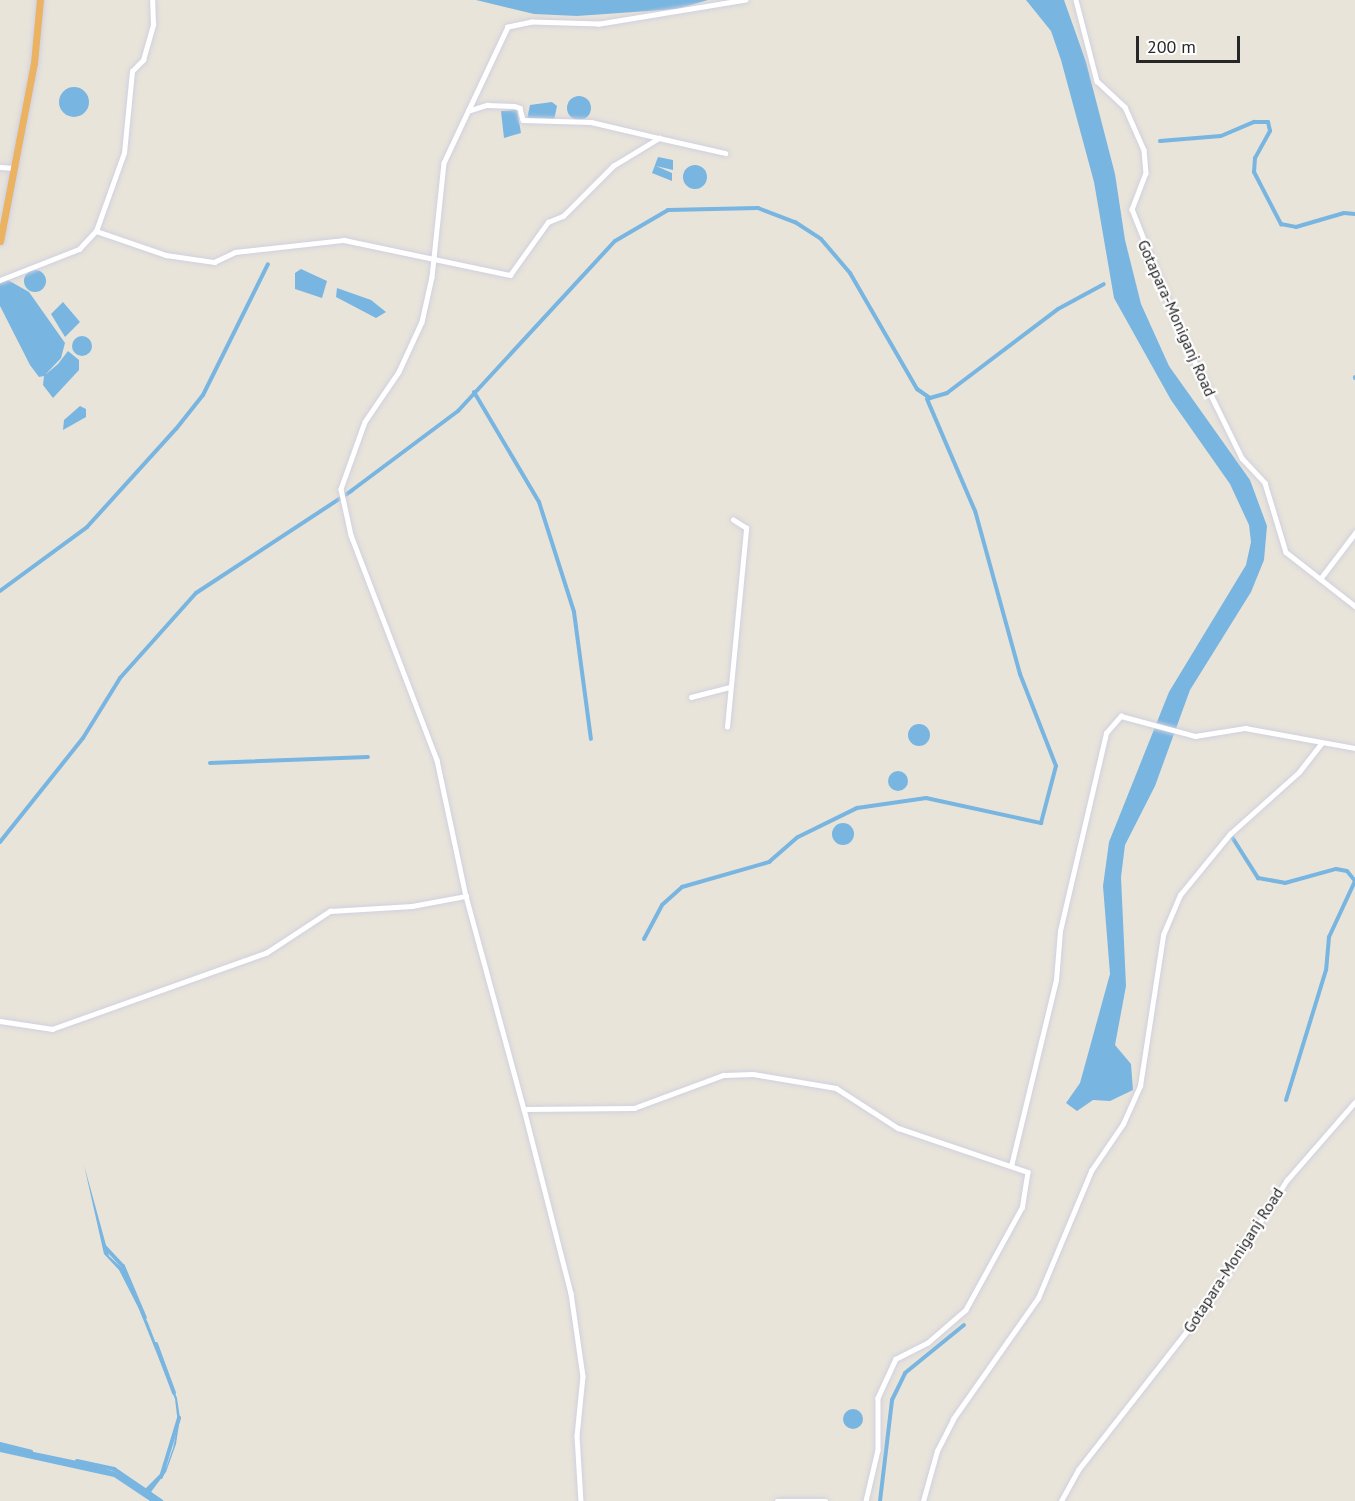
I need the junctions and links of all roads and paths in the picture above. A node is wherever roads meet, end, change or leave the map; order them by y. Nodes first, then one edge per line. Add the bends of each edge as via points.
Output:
1 (152, 0) edge
2 (746, 0) edge
3 (1076, 0) edge
4 (40, 1) edge
5 (468, 111) junction
6 (659, 138) junction
7 (725, 153) dead end
8 (0, 167) edge
9 (14, 168) junction
10 (96, 231) junction
11 (0, 241) edge
12 (434, 257) junction
13 (0, 280) edge
14 (733, 520) dead end
15 (1355, 533) edge
16 (1320, 579) junction
17 (1355, 606) edge
18 (730, 687) junction
19 (691, 697) dead end
20 (727, 727) dead end
21 (1321, 744) junction
22 (1355, 748) edge
23 (466, 896) junction
24 (0, 1021) edge
25 (1355, 1102) edge
26 (524, 1109) junction
27 (1011, 1166) junction
28 (582, 1501) edge
29 (777, 1501) edge
30 (826, 1501) edge
31 (866, 1501) edge
32 (923, 1501) edge
33 (1062, 1501) edge

1 - 10 street via 153,24 143,60 132,71 124,153
2 - 5 street via 598,24 512,24
3 - 16 street, Gotapara-Moniganj Road via 1097,81 1125,107 1144,150 1146,173 1132,209 1157,279 1242,458 1265,483 1282,546
4 - 9 highway
5 - 6 street via 487,105 514,106 520,108 523,120 591,122
5 - 12 street via 444,163
6 - 7 street
6 - 12 street via 613,166 563,216 548,222 510,275
8 - 9 street
9 - 11 highway
10 - 12 street via 166,255 214,262 235,252 325,240
10 - 13 street via 79,249
12 - 23 street via 422,322 399,372 365,422 341,489 351,535 437,760
14 - 18 street via 746,528
15 - 16 street
16 - 17 street, Gotapara-Moniganj Road
18 - 19 street
18 - 20 street
21 - 22 street
21 - 27 street via 1245,728 1188,735 1121,716 1106,733 1060,932 1056,980
21 - 32 street via 1299,772 1230,834 1180,895 1163,935 1140,1086 1123,1124 1090,1172 1038,1298 953,1419 937,1451
23 - 24 street via 412,906 330,911 266,953 52,1029
23 - 26 street
25 - 33 street, Gotapara-Moniganj Road via 1287,1180 1205,1308 1078,1470
26 - 27 street via 634,1108 723,1075 753,1074 836,1088 898,1128
26 - 28 street via 571,1293 583,1376 577,1446
27 - 31 street via 1028,1172 1031,1180 1022,1208 994,1262 966,1310 928,1343 896,1359 878,1398 878,1450
29 - 30 street

